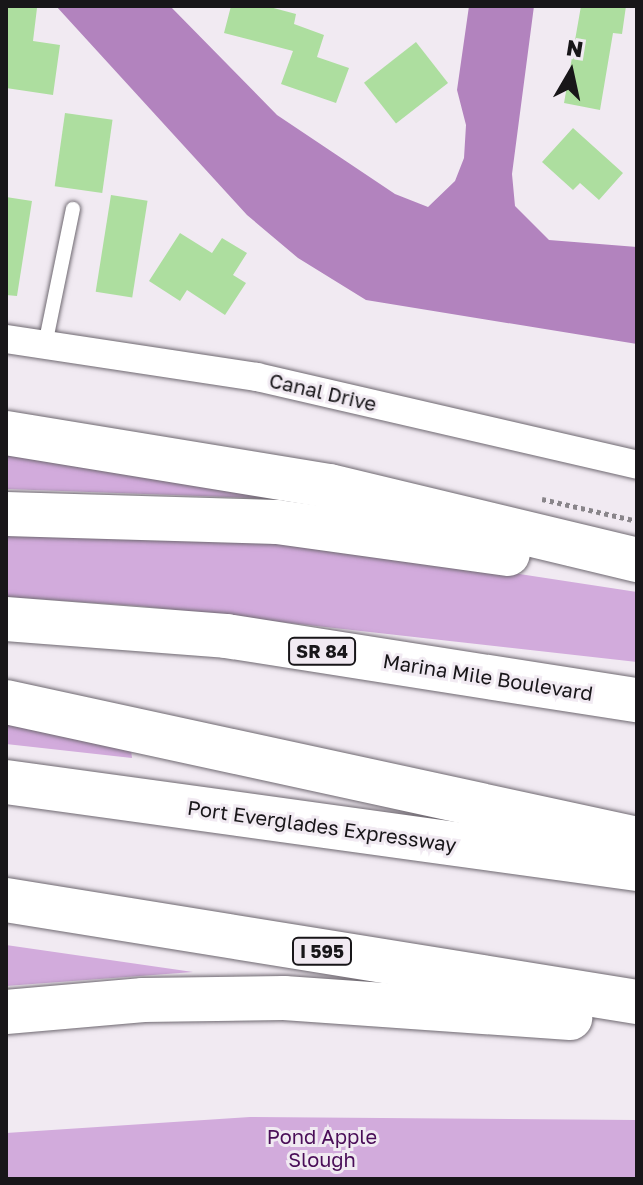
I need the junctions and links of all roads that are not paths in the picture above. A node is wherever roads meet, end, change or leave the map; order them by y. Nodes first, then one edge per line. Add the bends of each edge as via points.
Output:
1 (73, 209) dead end
2 (6, 339) edge
3 (45, 345) junction
4 (6, 433) edge
5 (637, 465) edge
6 (6, 514) edge
7 (637, 560) edge
8 (637, 574) edge
9 (6, 619) edge
10 (637, 700) edge
11 (6, 702) edge
12 (6, 782) edge
13 (637, 839) edge
14 (637, 869) edge
15 (6, 900) edge
16 (637, 1002) edge
17 (6, 1012) edge
18 (637, 1024) edge

1 - 3 lane
2 - 3 street, Canal Drive
3 - 5 street, Canal Drive via 257,377
4 - 7 main road via 329,486
6 - 8 main road via 277,522
9 - 10 main road, Marina Mile Boulevard / SR 84 via 226,636
11 - 13 main road
12 - 14 main road, Port Everglades Expressway
15 - 16 main road, I 595
17 - 18 main road via 143,1000 284,998

